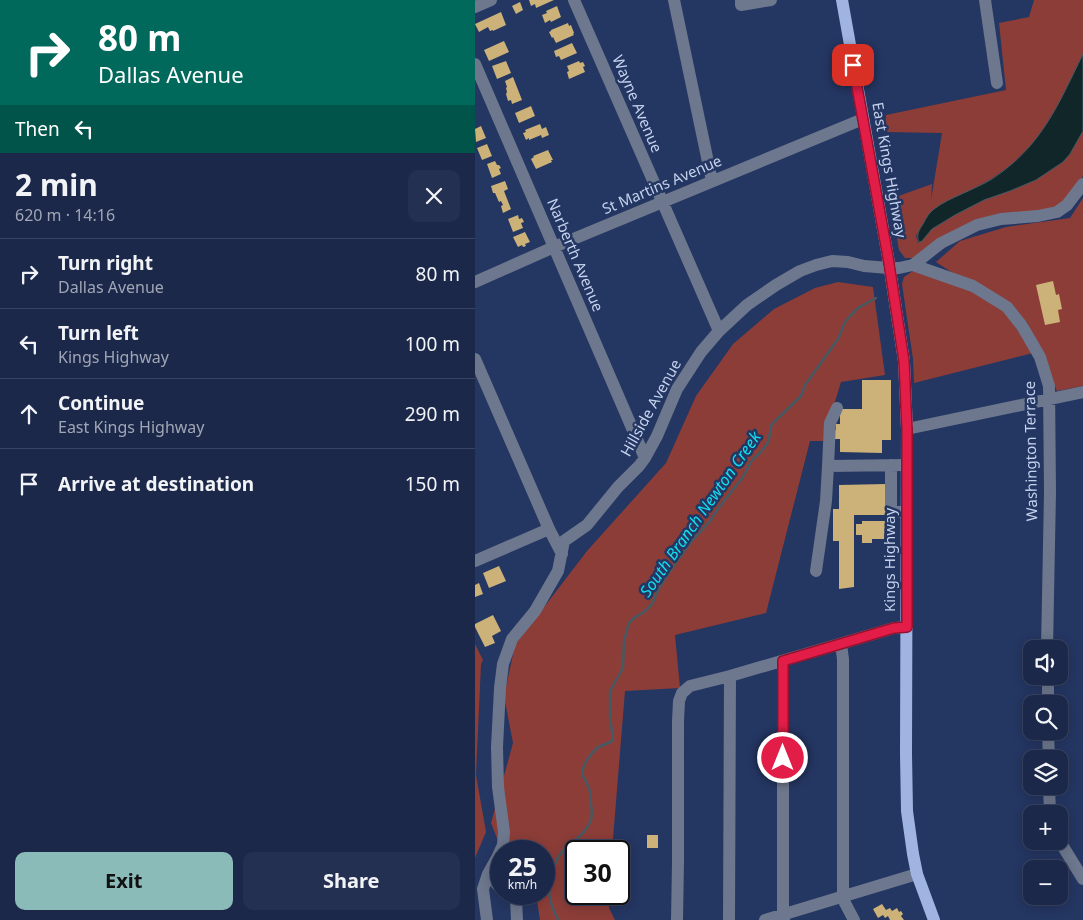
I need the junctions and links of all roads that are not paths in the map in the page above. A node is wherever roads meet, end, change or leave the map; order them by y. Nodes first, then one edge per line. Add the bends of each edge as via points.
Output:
1 (491, 0) edge
2 (574, 0) edge
3 (674, 0) edge
4 (741, 0) edge
5 (771, 0) edge
6 (841, 0) edge
7 (985, 0) edge
8 (475, 7) edge
9 (475, 64) edge
10 (997, 83) dead end
11 (863, 120) junction
12 (712, 181) junction
13 (1083, 184) edge
14 (662, 203) junction
15 (554, 247) junction
16 (888, 262) junction
17 (913, 265) junction
18 (475, 282) edge
19 (719, 332) junction
20 (475, 359) edge
21 (1083, 392) edge
22 (1049, 400) junction
23 (837, 408) dead end
24 (907, 429) junction
25 (645, 458) junction
26 (891, 464) junction
27 (906, 465) junction
28 (828, 466) junction
29 (906, 512) junction
30 (549, 529) junction
31 (562, 554) junction
32 (475, 561) edge
33 (816, 571) dead end
34 (907, 627) junction
35 (1047, 640) edge
36 (841, 644) junction
37 (783, 661) junction
38 (730, 676) junction
39 (1065, 850) edge
40 (488, 874) junction
41 (917, 874) junction
42 (490, 876) edge
43 (1083, 879) edge
44 (843, 896) junction
45 (517, 905) edge
46 (783, 917) edge
47 (487, 920) edge
48 (517, 920) edge
49 (677, 920) edge
50 (729, 920) edge
51 (765, 920) edge
52 (854, 920) edge
53 (934, 920) edge

1 - 8 street
2 - 14 street, Wayne Avenue
3 - 12 street
4 - 5 street via 741,5
6 - 11 main road, East Kings Highway
7 - 10 street
9 - 15 street, Narberth Avenue
11 - 12 street, St Martins Avenue
11 - 16 main road, East Kings Highway
12 - 14 street, St Martins Avenue
13 - 17 street via 1067,205 1057,212 977,225 941,243
14 - 15 street, St Martins Avenue
14 - 19 street, Wayne Avenue
15 - 18 street, St Martins Avenue
15 - 25 street, Narberth Avenue
16 - 17 street, Hillside Avenue via 899,268
16 - 19 street, Hillside Avenue via 864,266 832,261 800,271 747,305
16 - 24 main road, Kings Highway via 904,361
17 - 22 street, Washington Terrace via 973,286 1007,307 1040,358 1049,386
19 - 25 street, Hillside Avenue via 701,352 677,389
20 - 30 street
21 - 22 street
22 - 24 street
22 - 35 street, Washington Terrace
23 - 28 street via 830,423
24 - 27 main road, Kings Highway
25 - 31 street, Hillside Avenue via 587,525 564,541
26 - 27 street
26 - 28 street
26 - 29 street via 891,512
27 - 29 main road, Kings Highway
28 - 33 street
29 - 34 main road, Kings Highway
30 - 31 street
30 - 32 street
31 - 40 street, Hillside Avenue via 558,571 535,611 512,639 503,664 497,747 504,832 503,845
34 - 36 street
34 - 41 main road, Kings Highway via 907,812
36 - 37 street
36 - 44 street
37 - 38 street
37 - 46 street
38 - 49 street via 690,686 679,701
38 - 50 street
39 - 43 street
40 - 42 street
40 - 47 street, Hillside Avenue via 483,889
41 - 44 street
41 - 53 main road, Kings Highway
44 - 46 street
44 - 52 street
45 - 48 street
46 - 51 street

